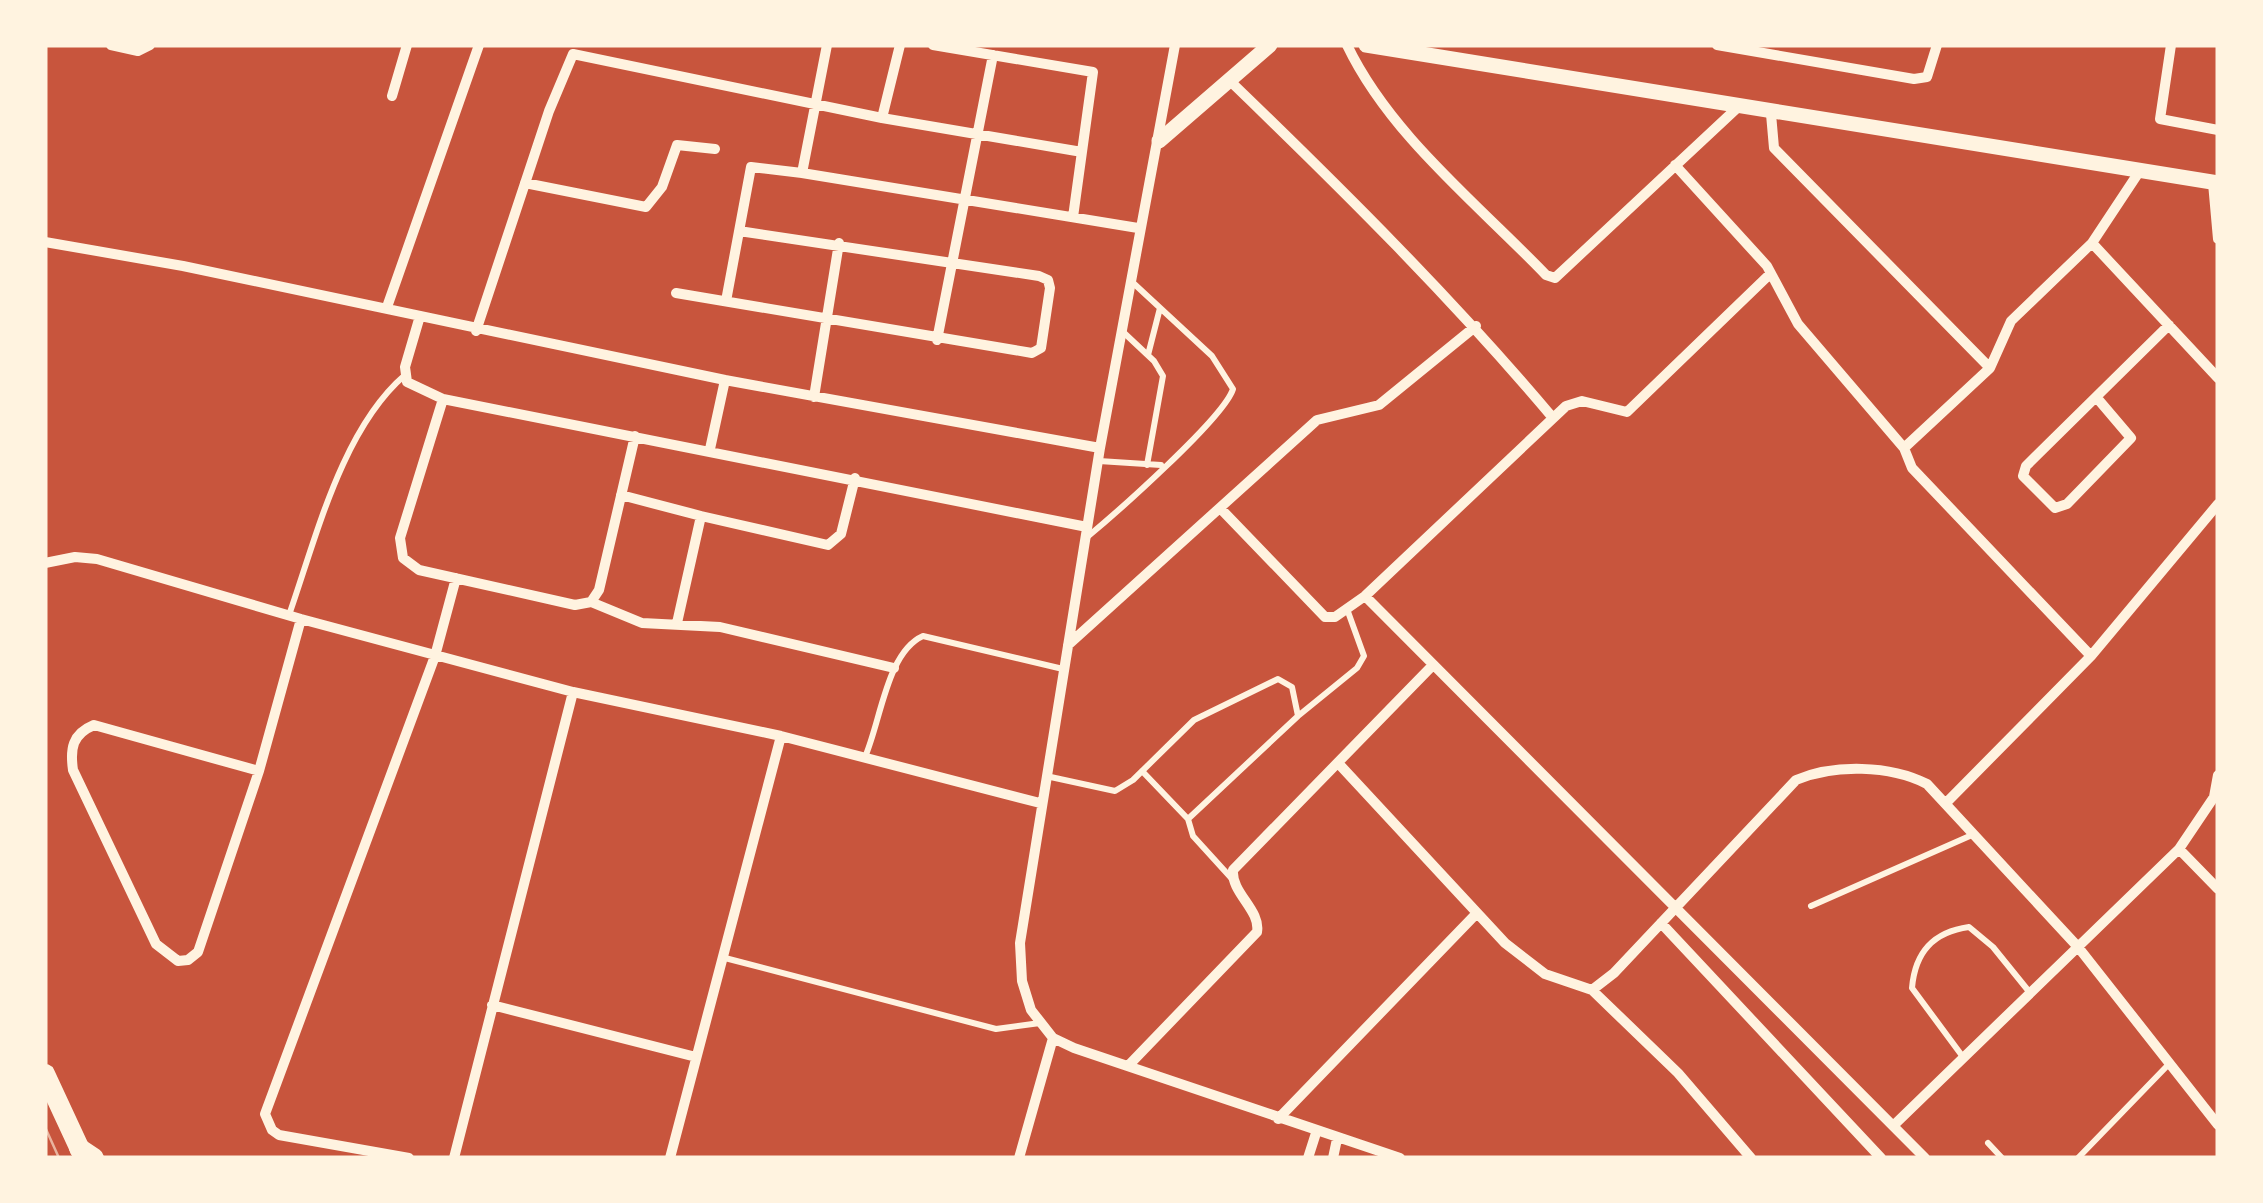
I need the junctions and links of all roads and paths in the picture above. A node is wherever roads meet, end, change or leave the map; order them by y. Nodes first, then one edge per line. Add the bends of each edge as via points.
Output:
1 (111, 45) edge
2 (150, 45) edge
3 (407, 45) edge
4 (479, 45) edge
5 (827, 45) edge
6 (900, 45) edge
7 (933, 45) edge
8 (1175, 45) edge
9 (1270, 45) edge
10 (1348, 45) edge
11 (1366, 45) edge
12 (1717, 45) edge
13 (1938, 45) edge
14 (2171, 45) edge
15 (993, 55) junction
16 (1229, 80) junction
17 (392, 96) dead end
18 (817, 104) junction
19 (1736, 108) junction
20 (1771, 114) junction
21 (882, 118) junction
22 (2218, 130) edge
23 (977, 134) junction
24 (1159, 141) junction
25 (715, 149) dead end
26 (1082, 152) junction
27 (1676, 166) junction
28 (2139, 172) junction
29 (802, 173) junction
30 (525, 183) junction
31 (2216, 183) edge
32 (963, 197) junction
33 (1073, 216) junction
34 (1138, 228) junction
35 (739, 231) junction
36 (2218, 239) edge
37 (45, 242) edge
38 (2092, 243) junction
39 (839, 244) junction
40 (953, 264) junction
41 (1770, 274) junction
42 (1129, 280) junction
43 (676, 293) dead end
44 (726, 301) junction
45 (387, 308) junction
46 (1160, 308) junction
47 (420, 316) junction
48 (826, 319) junction
49 (1476, 326) junction
50 (2169, 326) junction
51 (476, 330) junction
52 (1120, 330) junction
53 (937, 340) junction
54 (1148, 355) junction
55 (1990, 368) junction
56 (405, 375) junction
57 (2218, 378) edge
58 (725, 380) junction
59 (814, 397) junction
60 (2097, 398) junction
61 (442, 399) junction
62 (1553, 418) junction
63 (635, 436) junction
64 (1100, 448) junction
65 (1904, 448) junction
66 (710, 449) junction
67 (1098, 461) junction
68 (1147, 464) junction
69 (1162, 465) junction
70 (856, 478) junction
71 (621, 494) junction
72 (2218, 504) edge
73 (1220, 508) junction
74 (701, 516) junction
75 (1086, 533) junction
76 (45, 563) edge
77 (456, 578) junction
78 (1365, 596) junction
79 (591, 602) junction
80 (1347, 608) junction
81 (289, 616) junction
82 (301, 620) junction
83 (677, 623) junction
84 (1067, 646) junction
85 (435, 656) junction
86 (2091, 656) junction
87 (1432, 666) junction
88 (894, 668) junction
89 (1063, 669) junction
90 (573, 692) junction
91 (1298, 716) junction
92 (781, 736) junction
93 (865, 758) junction
94 (1339, 764) junction
95 (1142, 770) junction
96 (259, 772) junction
97 (2218, 775) edge
98 (1045, 776) junction
99 (1040, 803) junction
100 (1946, 803) junction
101 (1188, 819) junction
102 (1972, 835) junction
103 (2179, 849) junction
104 (1233, 880) junction
105 (2218, 889) edge
106 (1678, 906) junction
107 (1811, 906) dead end
108 (1476, 914) junction
109 (1661, 923) junction
110 (2078, 948) junction
111 (725, 958) junction
112 (1592, 990) junction
113 (2031, 994) junction
114 (492, 1005) junction
115 (1042, 1023) junction
116 (1054, 1038) junction
117 (696, 1057) junction
118 (1964, 1058) junction
119 (1128, 1066) junction
120 (2167, 1066) junction
121 (45, 1074) edge
122 (1278, 1119) junction
123 (1894, 1125) junction
124 (2218, 1125) edge
125 (1316, 1133) junction
126 (1338, 1139) junction
127 (1988, 1143) dead end
128 (86, 1155) edge
129 (409, 1158) edge
130 (454, 1158) edge
131 (670, 1158) edge
132 (1019, 1158) edge
133 (1308, 1158) edge
134 (1333, 1158) edge
135 (1400, 1158) edge
136 (1751, 1158) edge
137 (1881, 1158) edge
138 (1925, 1158) edge
139 (2002, 1158) edge
140 (2078, 1158) edge

1 - 2 street
3 - 17 street
4 - 45 street
5 - 18 street
6 - 21 street
7 - 15 street
8 - 24 street
9 - 16 street
10 - 27 street via 1404,129 1555,278
11 - 19 street
12 - 13 street via 1914,79 1927,77
14 - 22 street via 2160,118
15 - 23 street
15 - 26 street via 1092,72
16 - 24 street
16 - 49 street
18 - 21 street
18 - 29 street
18 - 30 street via 573,54
19 - 20 street
19 - 27 street
20 - 28 street
20 - 55 street via 1774,148
21 - 23 street
23 - 26 street
23 - 32 street
24 - 34 street
25 - 30 street via 678,145 662,187 646,207
26 - 33 street
27 - 41 street
28 - 31 street
28 - 38 street
29 - 32 street
29 - 35 street via 751,167
30 - 51 street
31 - 36 street
32 - 33 street
32 - 40 street
33 - 34 street
34 - 42 street
35 - 39 street
35 - 44 street
37 - 45 street
38 - 50 street
38 - 55 street via 2011,321
39 - 40 street
39 - 48 street
40 - 53 street
40 - 53 street via 1048,280 1041,348 1032,353
41 - 62 street via 1627,412 1574,401
41 - 65 street via 1798,324
42 - 46 lane
42 - 52 street
43 - 44 street
44 - 48 street
45 - 47 street
46 - 54 lane
46 - 69 lane via 1212,356 1233,388 1230,399
47 - 51 street
47 - 56 street
48 - 53 street
48 - 59 street
49 - 62 street
49 - 73 street via 1378,405 1317,420
50 - 57 street
50 - 60 street
51 - 58 street
52 - 54 lane
52 - 64 street
54 - 68 lane via 1164,376
55 - 65 street
56 - 61 street via 412,387
56 - 81 lane via 358,434
58 - 59 street
58 - 66 street
59 - 64 street
60 - 60 street via 2023,471 2054,508 2067,504 2131,438
61 - 63 street
61 - 77 street via 400,546 418,570
62 - 78 street
63 - 66 street
63 - 71 street
64 - 67 street
65 - 86 street via 1912,468
66 - 70 street
67 - 68 lane
67 - 75 street
68 - 69 lane
69 - 75 lane
70 - 74 street via 840,534 828,544
70 - 75 street
71 - 74 street
71 - 79 street
72 - 86 street
73 - 80 street via 1325,617
73 - 84 street
74 - 83 street
75 - 84 street
76 - 81 street via 98,558
77 - 79 street via 575,605
77 - 85 street
78 - 80 street
78 - 87 street
79 - 83 street via 628,620
80 - 91 lane via 1364,656
81 - 82 street
82 - 85 street
82 - 96 street
83 - 88 street
84 - 89 street
85 - 90 street
85 - 129 street via 265,1114 280,1135
86 - 100 street
87 - 94 street
87 - 106 street
88 - 89 lane via 902,649 923,636
88 - 93 lane
89 - 98 street
90 - 92 street
90 - 114 street
91 - 95 lane via 1292,686 1278,679 1256,686 1181,728
91 - 101 lane
92 - 93 street
92 - 111 street
93 - 99 street
94 - 104 street via 1233,870
94 - 108 street
95 - 98 lane via 1115,790
95 - 101 lane
96 - 96 street via 94,725 70,750 73,770 156,944 178,961 198,952
97 - 103 street via 2214,796
98 - 99 street
99 - 115 street via 1020,943 1022,981
100 - 102 street
100 - 106 street via 1909,774 1818,770 1796,780
101 - 104 lane via 1192,836
102 - 107 lane
102 - 110 street
103 - 105 street
103 - 110 street
104 - 119 street via 1257,920 1257,932
106 - 109 street
106 - 123 street
108 - 112 street via 1531,965
108 - 122 street
109 - 112 street
109 - 137 street
110 - 113 street
110 - 120 street
111 - 115 lane via 996,1030
111 - 117 street
112 - 136 street
113 - 118 street
113 - 118 lane via 1969,927 1947,930 1926,946 1914,966 1912,988
114 - 117 street
114 - 130 street
115 - 116 street
116 - 119 street
116 - 132 street
117 - 131 street
118 - 123 street
119 - 122 street
120 - 124 street
120 - 140 lane
121 - 128 main road
122 - 125 street
123 - 138 street
125 - 126 street
125 - 133 street
126 - 134 street
126 - 135 street
127 - 139 lane

